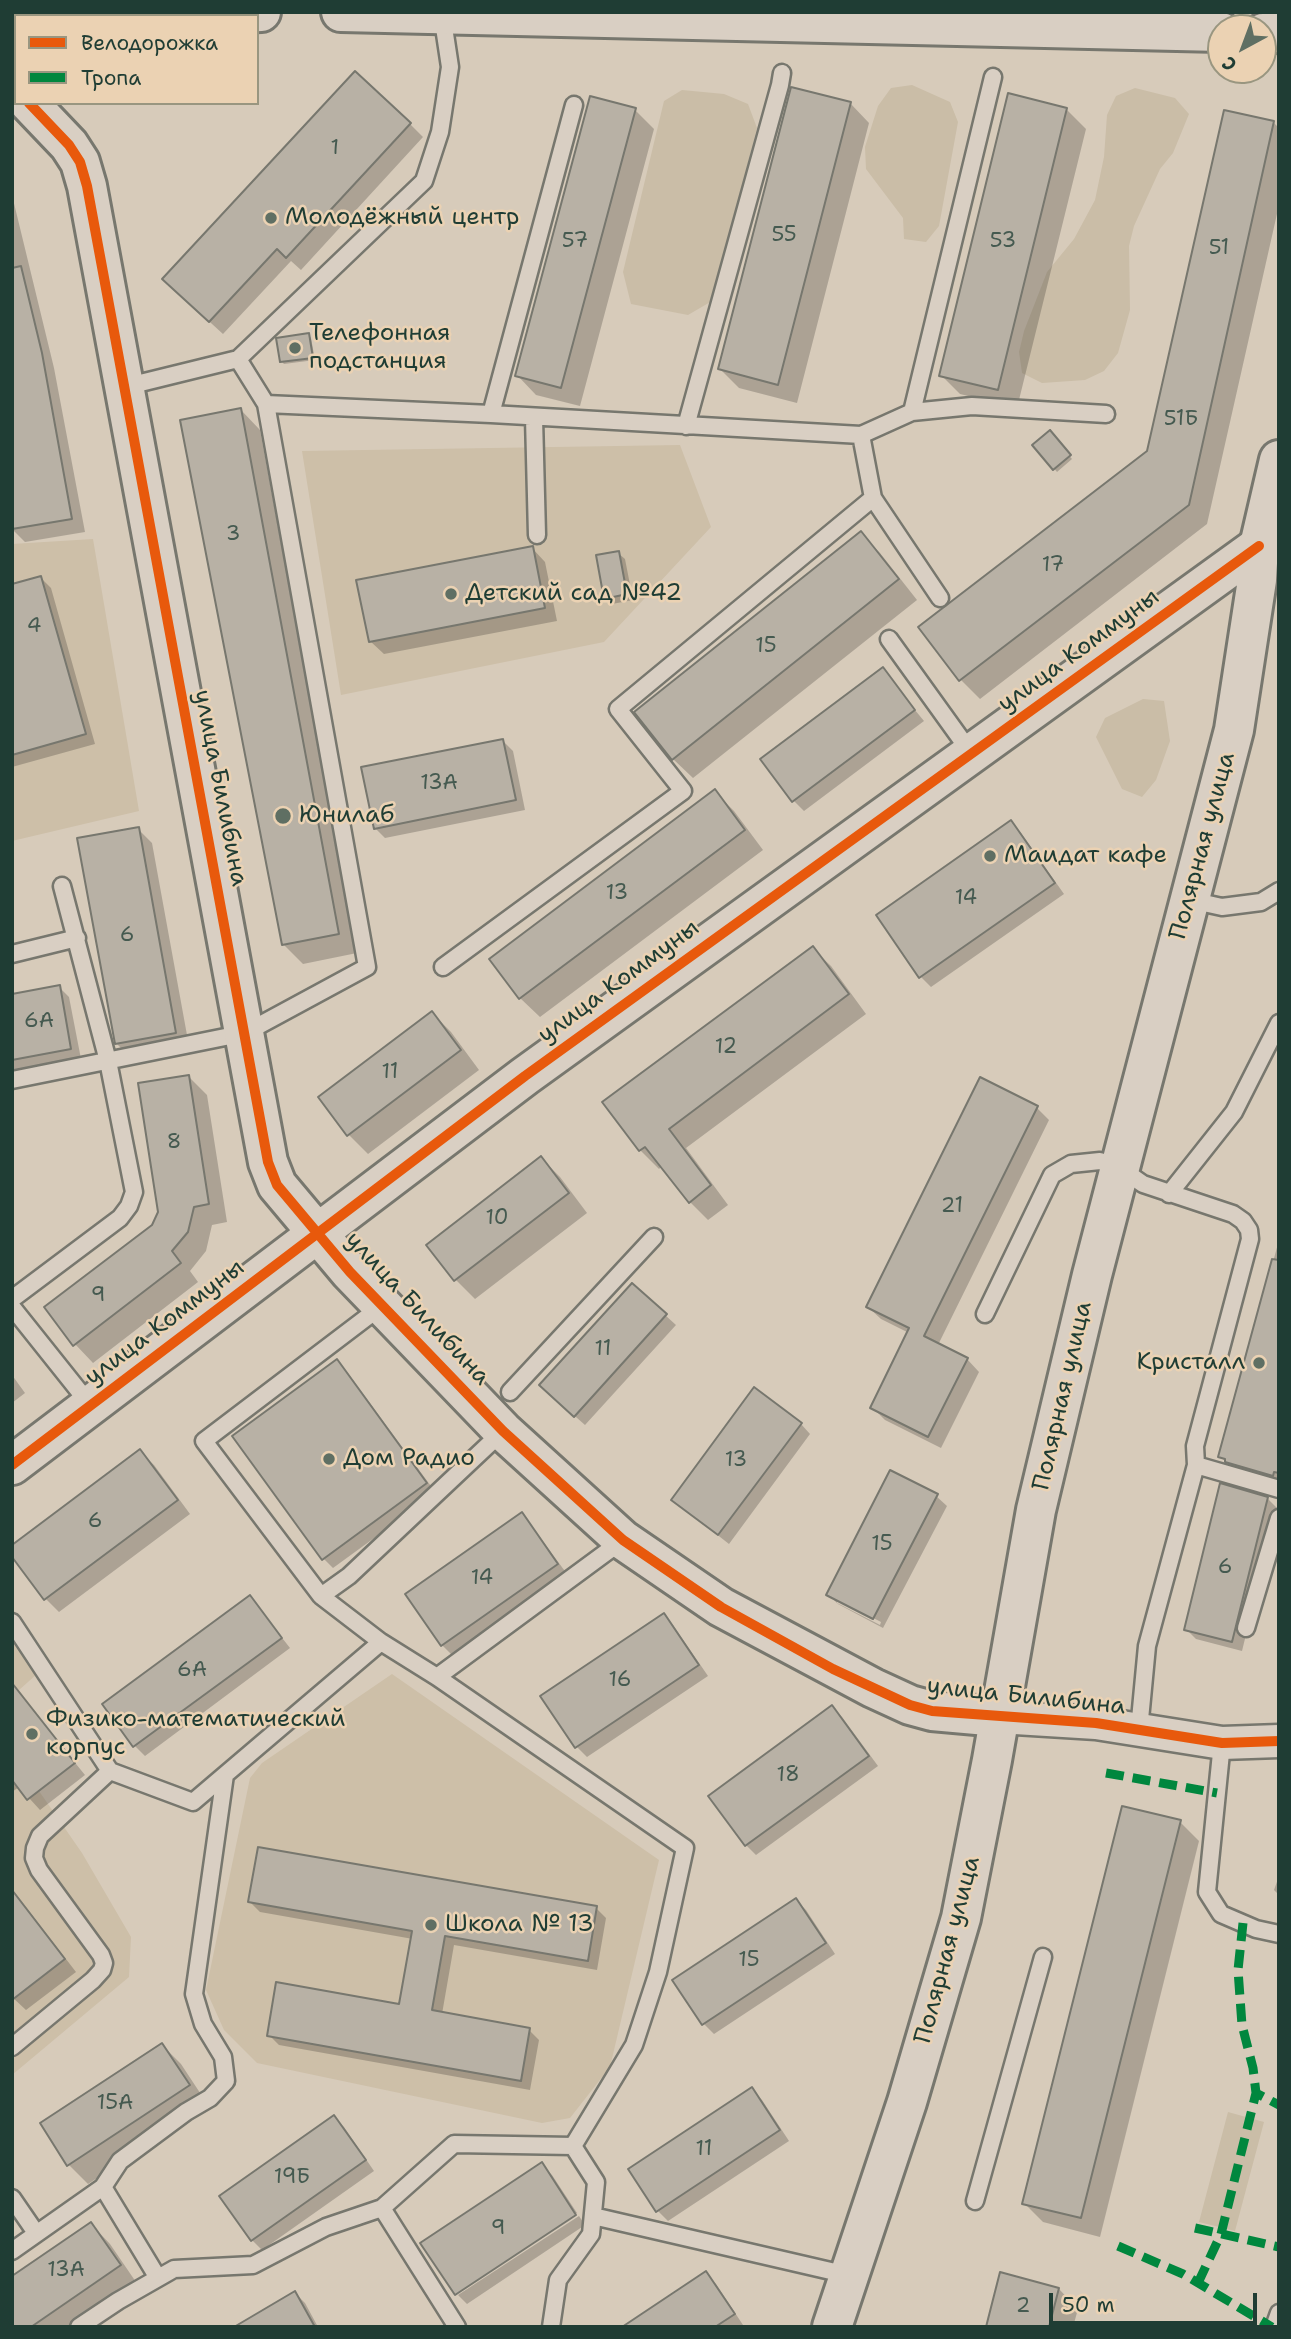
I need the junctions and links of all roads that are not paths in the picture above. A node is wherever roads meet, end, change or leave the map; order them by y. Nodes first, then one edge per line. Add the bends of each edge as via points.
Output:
1 (211, 12) edge
2 (261, 12) edge
3 (341, 12) edge
4 (442, 14) junction
5 (919, 18) edge
6 (1207, 31) edge
7 (782, 73) dead end
8 (993, 77) dead end
9 (30, 105) edge
10 (574, 105) dead end
11 (237, 359) junction
12 (124, 387) junction
13 (266, 404) junction
14 (912, 412) junction
15 (491, 414) junction
16 (1106, 414) dead end
17 (534, 418) junction
18 (686, 426) junction
19 (861, 435) junction
20 (1279, 460) edge
21 (873, 498) junction
22 (537, 535) dead end
23 (1269, 548) edge
24 (940, 598) dead end
25 (889, 639) dead end
26 (972, 754) junction
27 (62, 886) dead end
28 (1279, 891) edge
29 (1190, 900) junction
30 (76, 939) junction
31 (12, 954) edge
32 (443, 967) dead end
33 (1279, 1023) edge
34 (245, 1033) junction
35 (108, 1061) junction
36 (12, 1080) edge
37 (1120, 1168) junction
38 (1170, 1194) junction
39 (318, 1233) junction
40 (654, 1237) dead end
41 (12, 1299) edge
42 (383, 1306) junction
43 (12, 1307) edge
44 (985, 1314) dead end
45 (510, 1392) dead end
46 (91, 1406) junction
47 (503, 1431) junction
48 (12, 1465) edge
49 (1196, 1465) junction
50 (1279, 1489) edge
51 (1279, 1518) edge
52 (623, 1540) junction
53 (321, 1596) junction
54 (12, 1622) edge
55 (1247, 1628) dead end
56 (382, 1642) junction
57 (437, 1676) junction
58 (999, 1717) junction
59 (1139, 1730) junction
60 (1279, 1741) edge
61 (1222, 1743) junction
62 (110, 1771) junction
63 (225, 1775) junction
64 (1279, 1934) edge
65 (1043, 1957) dead end
66 (12, 2047) edge
67 (573, 2146) junction
68 (103, 2187) junction
69 (12, 2199) edge
70 (975, 2201) dead end
71 (382, 2208) junction
72 (593, 2217) junction
73 (36, 2233) junction
74 (12, 2251) edge
75 (848, 2275) junction
76 (158, 2278) junction
77 (1279, 2313) edge
78 (79, 2327) edge
79 (457, 2327) edge
80 (551, 2327) edge
81 (832, 2327) edge
82 (1274, 2327) edge

1 - 2 street
3 - 4 street
4 - 5 street
4 - 11 lane via 450,67 440,132 424,181
5 - 6 street
7 - 18 lane
8 - 14 lane
9 - 12 street, улица Билибина via 69,145 83,171
10 - 15 lane
11 - 12 lane
11 - 13 lane
12 - 34 street, улица Билибина
13 - 15 lane
13 - 34 lane via 367,967
14 - 16 lane via 972,406
14 - 19 lane
15 - 17 lane
17 - 18 lane
17 - 22 lane
18 - 19 lane
19 - 21 lane
20 - 23 street, Полярная улица
21 - 24 lane
21 - 32 lane via 618,709 683,791
23 - 26 street, улица Коммуны
23 - 29 street, Полярная улица via 1257,580 1234,730
25 - 26 lane
26 - 39 street, улица Коммуны via 525,1076
27 - 30 lane
28 - 29 lane via 1261,902 1222,907
29 - 37 street, Полярная улица
30 - 31 lane
30 - 35 lane
33 - 38 lane via 1234,1112
34 - 35 lane
34 - 39 street, улица Билибина via 272,1174
35 - 36 lane
35 - 41 lane via 134,1192 129,1206 120,1218
37 - 38 lane via 1143,1184
37 - 44 lane via 1100,1161 1071,1164 1052,1175
37 - 58 street, Полярная улица via 1036,1510
38 - 49 lane via 1233,1214 1243,1221 1250,1239 1195,1446
39 - 42 street, улица Билибина
39 - 46 street, улица Коммуны
40 - 45 lane
42 - 47 street, улица Билибина
42 - 53 lane via 204,1441
43 - 46 lane
46 - 48 street, улица Коммуны
47 - 52 street, улица Билибина
47 - 53 lane via 349,1576
49 - 50 lane
49 - 59 lane via 1147,1646
51 - 55 lane
52 - 57 lane
52 - 58 street, улица Билибина via 721,1607 873,1688 932,1711
53 - 56 lane
54 - 62 lane
56 - 57 lane
56 - 63 lane
57 - 67 lane via 685,1848 658,1972 634,2045
58 - 59 street, улица Билибина
58 - 75 street, Полярная улица via 961,1918 907,2102
59 - 61 street, улица Билибина
60 - 61 street, улица Билибина
61 - 64 lane via 1207,1892 1221,1914
62 - 63 lane via 193,1802
62 - 66 lane via 40,1836 34,1858 101,1955 102,1970
63 - 68 lane via 194,1994 203,2024 223,2057 226,2081 210,2098 120,2161
65 - 70 lane
67 - 71 lane via 454,2144
67 - 72 lane via 596,2182
68 - 73 lane
68 - 76 lane
69 - 73 lane
71 - 76 lane via 326,2227 253,2265 174,2269
71 - 79 lane
72 - 75 lane
72 - 80 lane via 591,2234 558,2280
73 - 74 lane
75 - 81 street, Полярная улица
76 - 78 lane
77 - 82 lane

